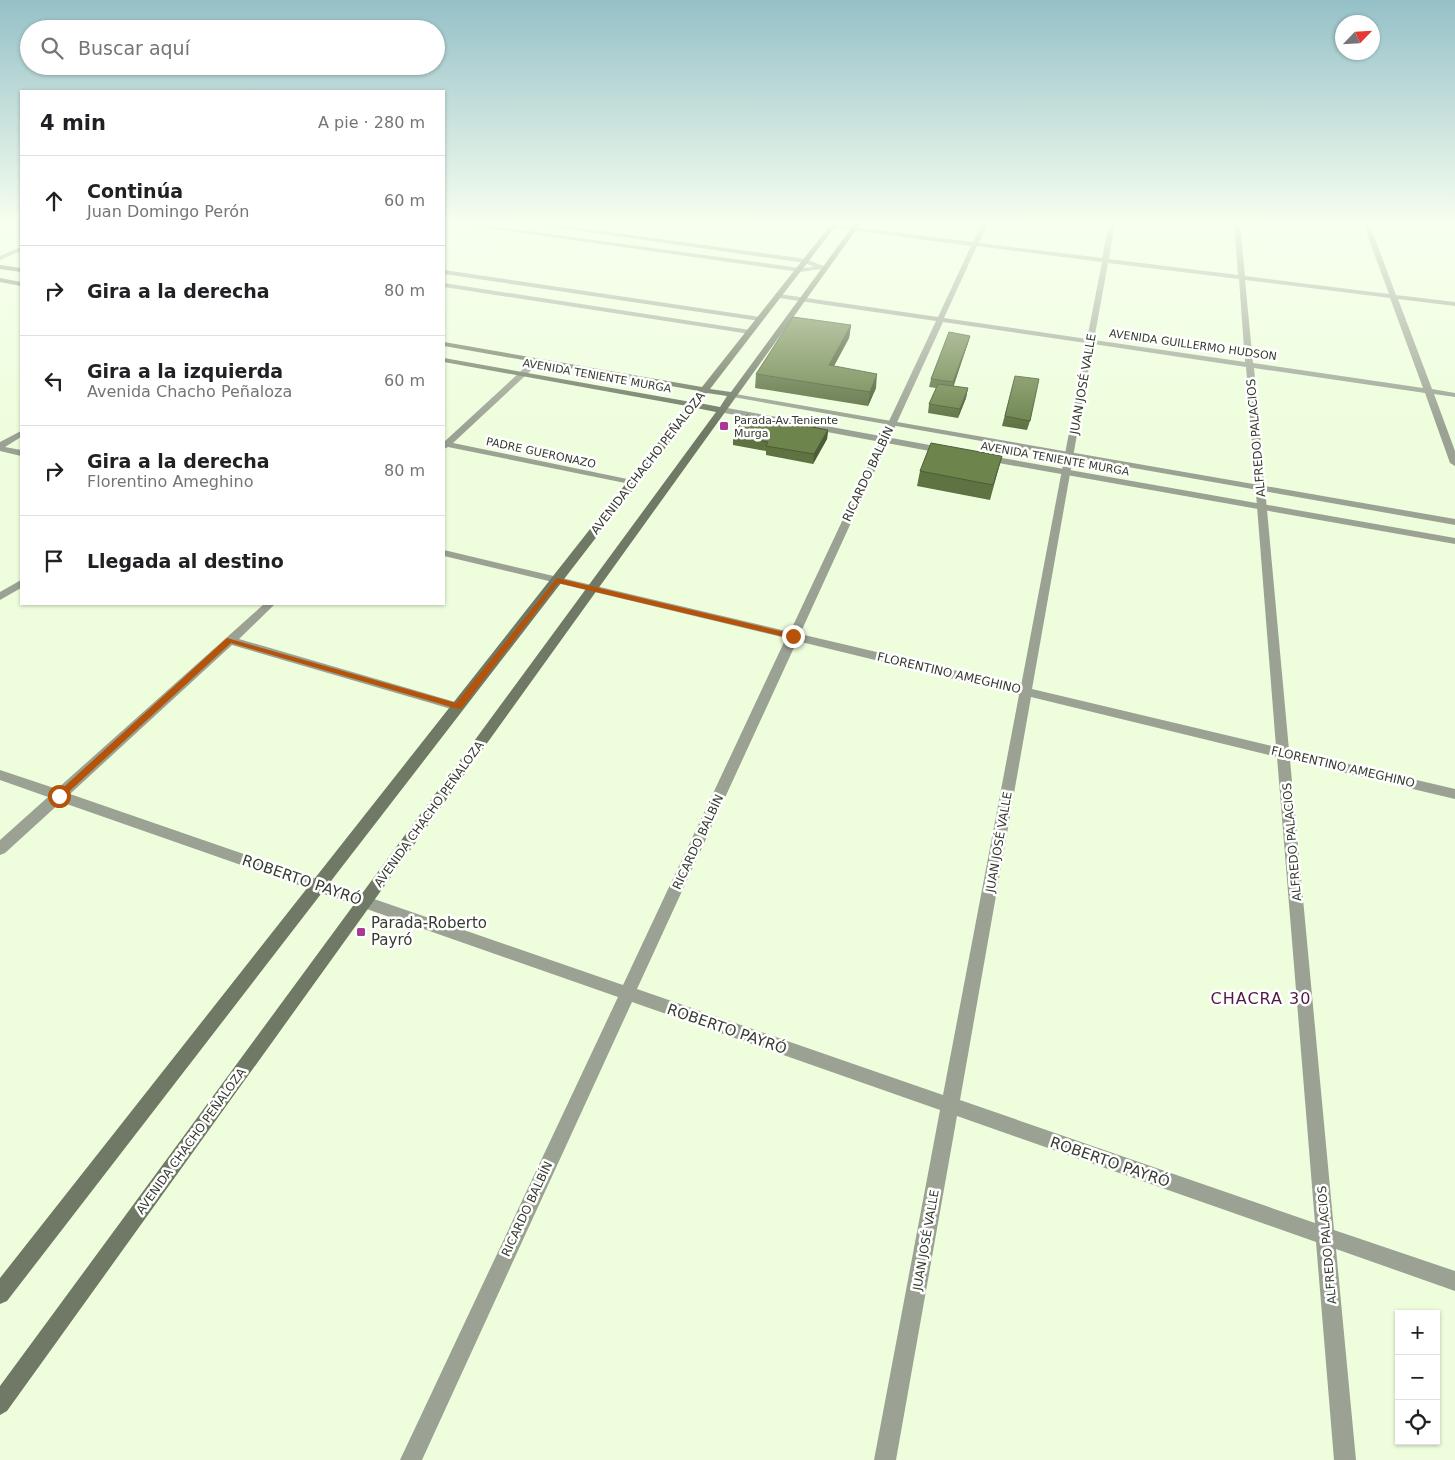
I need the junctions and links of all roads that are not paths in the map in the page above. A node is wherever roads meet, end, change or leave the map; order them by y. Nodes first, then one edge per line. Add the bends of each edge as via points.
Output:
1 (484, 291) edge
2 (571, 291) edge
3 (783, 291) edge
4 (809, 291) edge
5 (953, 291) edge
6 (1100, 291) edge
7 (1243, 291) edge
8 (1346, 291) edge
9 (1391, 291) edge
10 (490, 292) joint
11 (779, 296) junction
12 (1393, 297) junction
13 (616, 298) junction
14 (803, 299) junction
15 (1455, 304) edge
16 (603, 310) junction
17 (760, 319) junction
18 (940, 320) junction
19 (750, 332) junction
20 (1090, 342) junction
21 (445, 344) edge
22 (445, 360) edge
23 (537, 360) junction
24 (1250, 365) junction
25 (522, 374) junction
26 (705, 390) junction
27 (1428, 391) junction
28 (733, 395) junction
29 (1455, 395) edge
30 (693, 405) junction
31 (722, 410) junction
32 (892, 423) junction
33 (20, 435) edge
34 (885, 440) junction
35 (445, 445) edge
36 (0, 447) edge
37 (952, 452) edge
38 (20, 453) edge
39 (1070, 454) junction
40 (971, 455) edge
41 (1455, 463) edge
42 (1066, 472) junction
43 (632, 483) junction
44 (1261, 488) junction
45 (1262, 508) junction
46 (1455, 522) edge
47 (1455, 541) edge
48 (445, 553) edge
49 (557, 580) junction
50 (20, 584) edge
51 (592, 588) junction
52 (0, 597) edge
53 (269, 605) edge
54 (793, 636) junction
55 (230, 640) junction
56 (1026, 692) junction
57 (458, 707) junction
58 (1284, 753) junction
59 (0, 775) edge
60 (1455, 794) edge
61 (59, 796) junction
62 (0, 849) edge
63 (318, 886) junction
64 (364, 902) junction
65 (627, 994) junction
66 (950, 1106) junction
67 (1326, 1237) junction
68 (1455, 1281) edge
69 (0, 1294) edge
70 (0, 1404) edge
71 (410, 1460) edge
72 (886, 1460) edge
73 (1345, 1460) edge

1 - 10 street
2 - 13 street
3 - 11 main road, AVENIDA CHACHO PEÑALOZA
4 - 14 main road, AVENIDA CHACHO PEÑALOZA
5 - 18 street, RICARDO BALBÍN
6 - 20 street, JUAN JOSÉ VALLE
7 - 24 street, ALFREDO PALACIOS
8 - 12 street
9 - 12 street
10 - 16 street
11 - 14 street, AVENIDA GUILLERMO HUDSON
11 - 17 main road, AVENIDA CHACHO PEÑALOZA
12 - 15 street
12 - 27 street
13 - 16 street
13 - 17 street
14 - 18 street, AVENIDA GUILLERMO HUDSON
14 - 28 main road, AVENIDA CHACHO PEÑALOZA
16 - 19 street
17 - 19 main road, AVENIDA CHACHO PEÑALOZA
18 - 20 street, AVENIDA GUILLERMO HUDSON
18 - 32 street, RICARDO BALBÍN
19 - 26 main road, AVENIDA CHACHO PEÑALOZA
20 - 24 street, AVENIDA GUILLERMO HUDSON
20 - 39 street, JUAN JOSÉ VALLE
21 - 23 main road, AVENIDA TENIENTE MURGA
22 - 25 main road, AVENIDA TENIENTE MURGA
23 - 25 street
23 - 26 main road, AVENIDA TENIENTE MURGA
24 - 27 street, AVENIDA GUILLERMO HUDSON
24 - 44 street, ALFREDO PALACIOS
25 - 30 main road, AVENIDA TENIENTE MURGA
25 - 35 street
26 - 28 main road, AVENIDA TENIENTE MURGA
26 - 30 main road, AVENIDA CHACHO PEÑALOZA
27 - 29 street, AVENIDA GUILLERMO HUDSON
27 - 41 street
28 - 31 main road, AVENIDA CHACHO PEÑALOZA
28 - 32 street, AVENIDA TENIENTE MURGA
30 - 31 main road, AVENIDA TENIENTE MURGA
30 - 43 main road, AVENIDA CHACHO PEÑALOZA
31 - 34 street, AVENIDA TENIENTE MURGA
31 - 51 main road, AVENIDA CHACHO PEÑALOZA
32 - 34 street, RICARDO BALBÍN
32 - 39 street, AVENIDA TENIENTE MURGA
33 - 36 street
34 - 37 street, AVENIDA TENIENTE MURGA
34 - 54 street, RICARDO BALBÍN
35 - 43 street, PADRE GUERONAZO
36 - 38 street
39 - 42 street, JUAN JOSÉ VALLE
39 - 44 street, AVENIDA TENIENTE MURGA
40 - 42 street, AVENIDA TENIENTE MURGA
42 - 45 street, AVENIDA TENIENTE MURGA
42 - 56 street, JUAN JOSÉ VALLE
43 - 49 main road, AVENIDA CHACHO PEÑALOZA
44 - 45 street, ALFREDO PALACIOS
44 - 46 street, AVENIDA TENIENTE MURGA
45 - 47 street, AVENIDA TENIENTE MURGA
45 - 58 street, ALFREDO PALACIOS
48 - 49 street, FLORENTINO AMEGHINO
49 - 51 street, FLORENTINO AMEGHINO
49 - 57 main road, AVENIDA CHACHO PEÑALOZA
50 - 52 street
51 - 54 street, FLORENTINO AMEGHINO
51 - 64 main road, AVENIDA CHACHO PEÑALOZA
53 - 55 street
54 - 56 street, FLORENTINO AMEGHINO
54 - 65 street, RICARDO BALBÍN
55 - 57 street
55 - 61 street
56 - 58 street, FLORENTINO AMEGHINO
56 - 66 street, JUAN JOSÉ VALLE
57 - 63 main road, AVENIDA CHACHO PEÑALOZA
58 - 60 street, FLORENTINO AMEGHINO
58 - 67 street, ALFREDO PALACIOS
59 - 61 street, ROBERTO PAYRÓ
61 - 62 street
61 - 63 street, ROBERTO PAYRÓ
63 - 64 street, ROBERTO PAYRÓ
63 - 69 main road, AVENIDA CHACHO PEÑALOZA
64 - 65 street, ROBERTO PAYRÓ
64 - 70 main road, AVENIDA CHACHO PEÑALOZA
65 - 66 street, ROBERTO PAYRÓ
65 - 71 street, RICARDO BALBÍN
66 - 67 street, ROBERTO PAYRÓ
66 - 72 street, JUAN JOSÉ VALLE
67 - 68 street, ROBERTO PAYRÓ
67 - 73 street, ALFREDO PALACIOS

